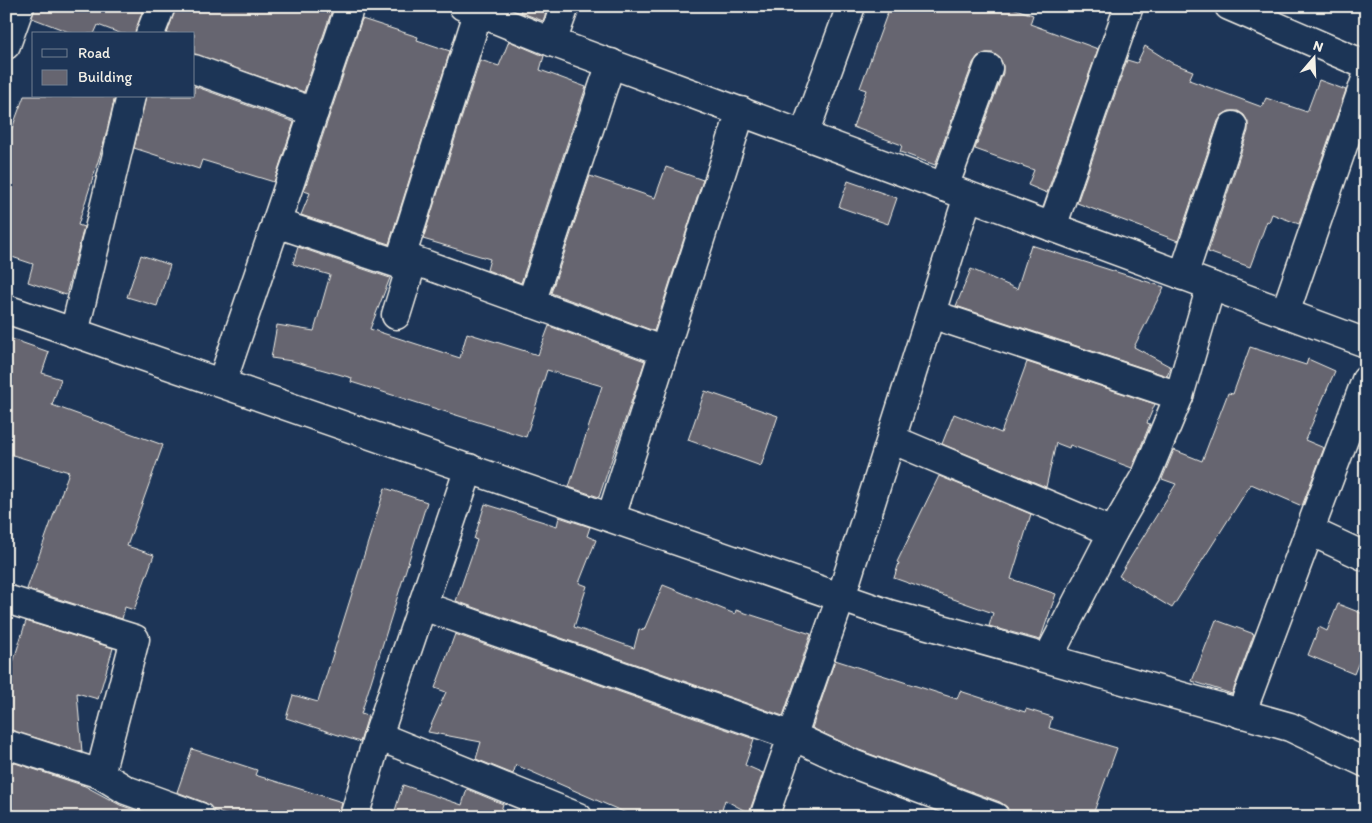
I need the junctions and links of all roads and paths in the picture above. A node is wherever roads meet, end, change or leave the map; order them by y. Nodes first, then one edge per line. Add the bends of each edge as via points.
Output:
1 (20, 6) edge
2 (161, 6) edge
3 (350, 6) edge
4 (565, 6) edge
5 (852, 6) edge
6 (1129, 6) edge
7 (1229, 6) edge
8 (471, 10) edge
9 (151, 32) edge
10 (552, 42) junction
11 (6, 45) edge
12 (611, 63) junction
13 (1366, 65) edge
14 (988, 68) dead end
15 (195, 69) edge
16 (1366, 79) edge
17 (131, 98) edge
18 (741, 111) junction
19 (314, 112) junction
20 (1233, 126) dead end
21 (804, 135) junction
22 (956, 191) junction
23 (276, 223) junction
24 (1052, 227) junction
25 (406, 262) junction
26 (1184, 276) junction
27 (1211, 286) junction
28 (531, 302) junction
29 (6, 309) edge
30 (1285, 313) junction
31 (931, 314) junction
32 (396, 315) dead end
33 (74, 333) junction
34 (1366, 343) edge
35 (664, 351) junction
36 (1366, 380) edge
37 (222, 382) junction
38 (1178, 396) junction
39 (891, 439) junction
40 (469, 468) junction
41 (611, 517) junction
42 (1310, 531) junction
43 (1113, 532) junction
44 (1366, 556) edge
45 (841, 597) junction
46 (6, 599) edge
47 (423, 606) junction
48 (1048, 658) junction
49 (1241, 714) junction
50 (378, 736) junction
51 (793, 736) junction
52 (6, 744) edge
53 (1366, 763) edge
54 (100, 774) junction
55 (200, 817) edge
56 (354, 817) edge
57 (578, 817) edge
58 (764, 817) edge
59 (995, 817) edge

1 - 11 street
2 - 9 street
3 - 19 street
4 - 10 street
5 - 21 street
6 - 24 street
7 - 13 street
8 - 10 street
8 - 25 street
10 - 12 street
12 - 18 street
12 - 28 street
14 - 22 street
15 - 19 street
16 - 30 street
17 - 33 street
18 - 21 street
18 - 35 street
19 - 23 street
20 - 26 street
21 - 22 street
22 - 24 street
22 - 31 street
23 - 25 street
23 - 37 street
24 - 26 street
25 - 28 street
25 - 32 street
26 - 27 street
27 - 30 street
27 - 38 street
28 - 35 street
29 - 33 street
30 - 34 street
31 - 38 street
31 - 39 street
33 - 37 street
35 - 41 street
36 - 42 street
37 - 40 street
38 - 43 street via 1147,473
39 - 43 street
39 - 45 street
40 - 41 street
40 - 47 street
41 - 45 street
42 - 44 street
42 - 49 street
43 - 48 street
45 - 48 street via 889,614
45 - 51 street
46 - 54 street via 135,639
47 - 50 street
47 - 51 street
48 - 49 street
49 - 53 street via 1290,727
50 - 56 street
50 - 57 street
51 - 58 street
51 - 59 street via 853,764
52 - 54 street
54 - 55 street via 126,790

